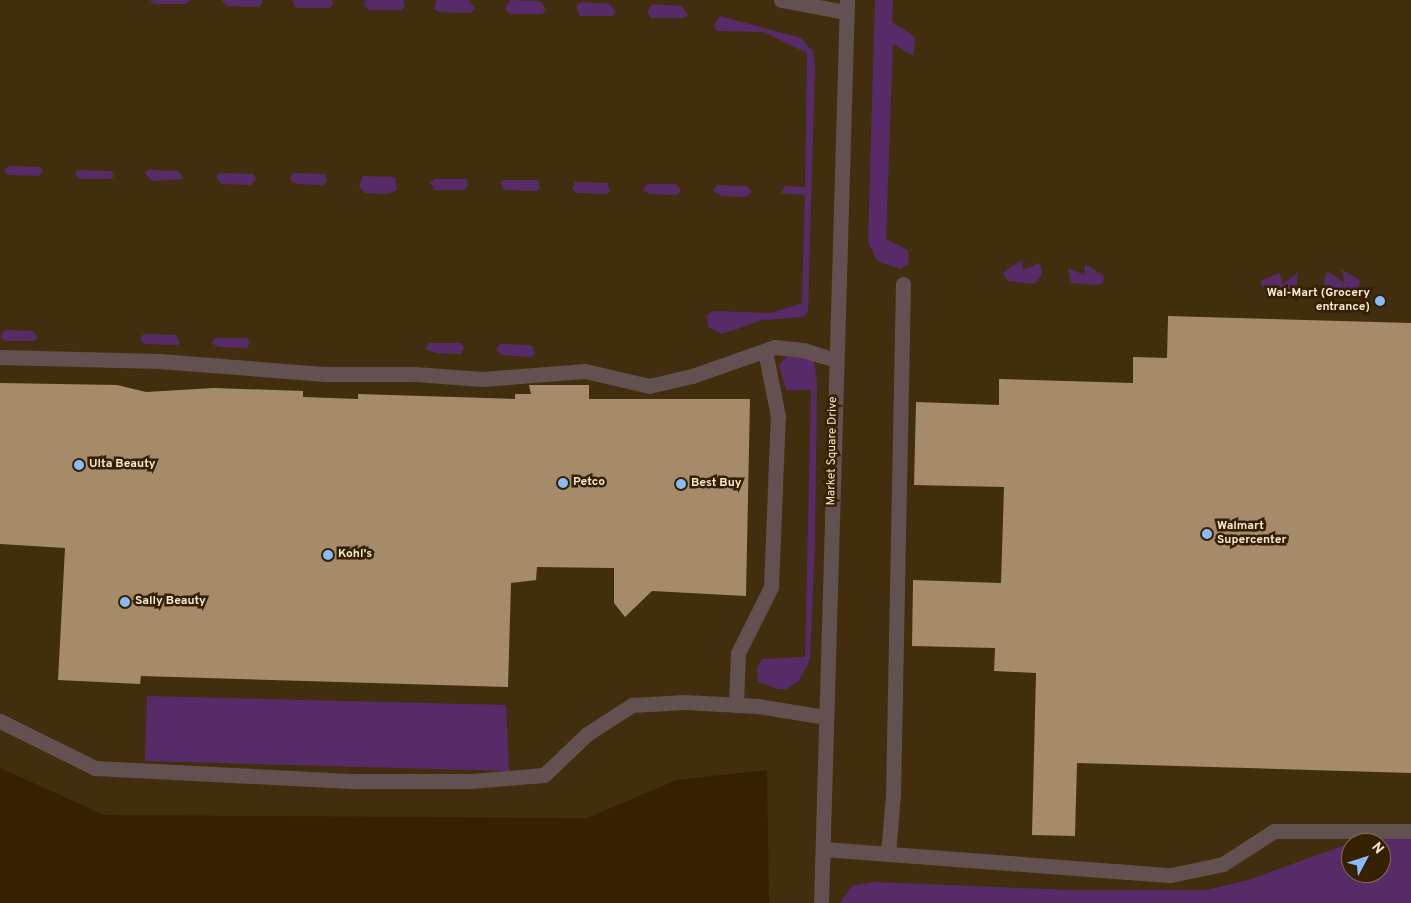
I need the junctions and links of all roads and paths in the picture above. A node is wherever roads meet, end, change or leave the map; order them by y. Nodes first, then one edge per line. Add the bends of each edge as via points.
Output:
1 (781, 0) edge
2 (846, 6) edge
3 (903, 284) dead end
4 (765, 351) junction
5 (0, 357) edge
6 (835, 360) junction
7 (736, 705) junction
8 (826, 717) junction
9 (0, 720) edge
10 (1411, 831) edge
11 (822, 849) junction
12 (888, 854) junction
13 (821, 903) edge

1 - 2 street
2 - 6 street, Market Square Drive
3 - 12 street via 893,794
4 - 5 street via 692,376 648,386 585,371 482,380 415,374 325,374 159,361
4 - 6 street via 776,348 803,350
4 - 7 street via 778,416 771,587 738,653
6 - 8 street, Market Square Drive
7 - 8 street
7 - 9 street via 686,702 632,705 587,734 544,775 471,781 355,781 95,768
8 - 11 street, Market Square Drive
10 - 12 street via 1274,831 1223,864 1171,875
11 - 12 street
11 - 13 street, Market Square Drive

